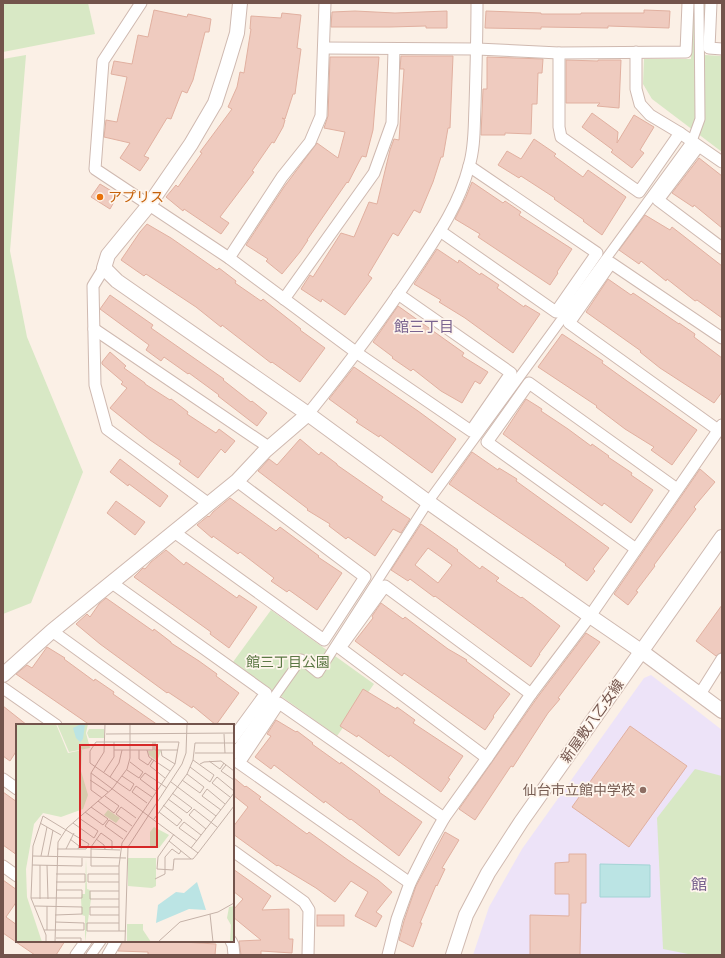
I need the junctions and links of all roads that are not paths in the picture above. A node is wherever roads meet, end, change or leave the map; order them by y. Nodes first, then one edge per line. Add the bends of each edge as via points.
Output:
1 (141, 3) edge
2 (240, 3) edge
3 (325, 3) edge
4 (477, 3) edge
5 (688, 3) edge
6 (699, 3) edge
7 (711, 3) edge
8 (324, 48) junction
9 (394, 49) junction
10 (477, 49) junction
11 (722, 49) edge
12 (636, 52) junction
13 (559, 53) junction
14 (680, 133) junction
15 (695, 144) junction
16 (722, 162) edge
17 (470, 166) junction
18 (149, 205) junction
19 (440, 231) junction
20 (722, 248) edge
21 (229, 258) junction
22 (104, 268) junction
23 (398, 294) junction
24 (284, 299) junction
25 (94, 329) junction
26 (722, 338) edge
27 (357, 353) junction
28 (308, 414) junction
29 (720, 428) edge
30 (270, 448) junction
31 (237, 481) junction
32 (677, 489) junction
33 (428, 502) junction
34 (209, 504) junction
35 (174, 532) junction
36 (722, 537) edge
37 (636, 549) junction
38 (112, 583) junction
39 (590, 616) junction
40 (52, 631) junction
41 (641, 650) junction
42 (722, 659) edge
43 (3, 675) edge
44 (3, 688) edge
45 (531, 694) junction
46 (700, 694) junction
47 (722, 711) edge
48 (55, 724) edge
49 (181, 724) edge
50 (234, 737) edge
51 (234, 754) edge
52 (487, 758) junction
53 (3, 779) edge
54 (16, 788) edge
55 (444, 818) junction
56 (234, 852) edge
57 (3, 866) edge
58 (16, 875) edge
59 (410, 883) junction
60 (85, 942) edge
61 (100, 942) edge
62 (115, 942) edge
63 (231, 942) edge
64 (76, 955) edge
65 (91, 955) edge
66 (108, 955) edge
67 (234, 955) edge
68 (308, 955) edge
69 (388, 955) edge
70 (454, 955) edge

1 - 18 street via 103,62 95,169
2 - 18 street via 237,33 215,103
3 - 8 street
4 - 10 street
5 - 12 street via 686,52
6 - 15 street via 700,120
7 - 11 street via 709,48
8 - 9 street
8 - 21 street via 321,116 310,142 282,178
9 - 10 street
9 - 24 street via 392,123 374,173
10 - 13 street
10 - 17 street
12 - 13 street
12 - 14 street via 636,89 640,104 650,115
13 - 14 street via 561,137 639,192
14 - 15 street
15 - 16 street
15 - 20 street via 658,200
15 - 33 street
17 - 19 street via 458,201
17 - 19 street via 597,253 556,312
18 - 21 street
18 - 22 street via 108,255
19 - 23 street
21 - 24 street
22 - 25 street via 93,286
22 - 28 street via 117,281
23 - 27 street
23 - 27 street via 511,373 471,431
24 - 27 street
25 - 30 street
25 - 34 street via 95,384 107,429
26 - 29 street via 611,263 569,323
27 - 28 street
28 - 30 street
28 - 33 street
29 - 32 street
30 - 31 street
31 - 34 street
31 - 35 street via 365,577 324,640
32 - 37 street
32 - 37 street via 529,383 487,442
33 - 39 street
33 - 51 street via 318,673 301,659
34 - 35 street
35 - 38 street
36 - 41 street, 新屋敷八乙女線
37 - 39 street
38 - 40 street
38 - 50 street via 266,693
39 - 41 street
39 - 45 street
40 - 43 street
40 - 49 street
41 - 46 street
41 - 70 street, 新屋敷八乙女線 via 488,873 466,915
42 - 46 street
44 - 48 street
45 - 52 street
45 - 52 street via 385,586 340,648
46 - 47 street
52 - 55 street
53 - 54 street
55 - 59 street
55 - 59 street via 279,703 239,763
56 - 68 street via 304,902 308,910
57 - 58 street
59 - 69 street via 397,918
60 - 64 street
61 - 65 street
62 - 66 street
63 - 67 street

